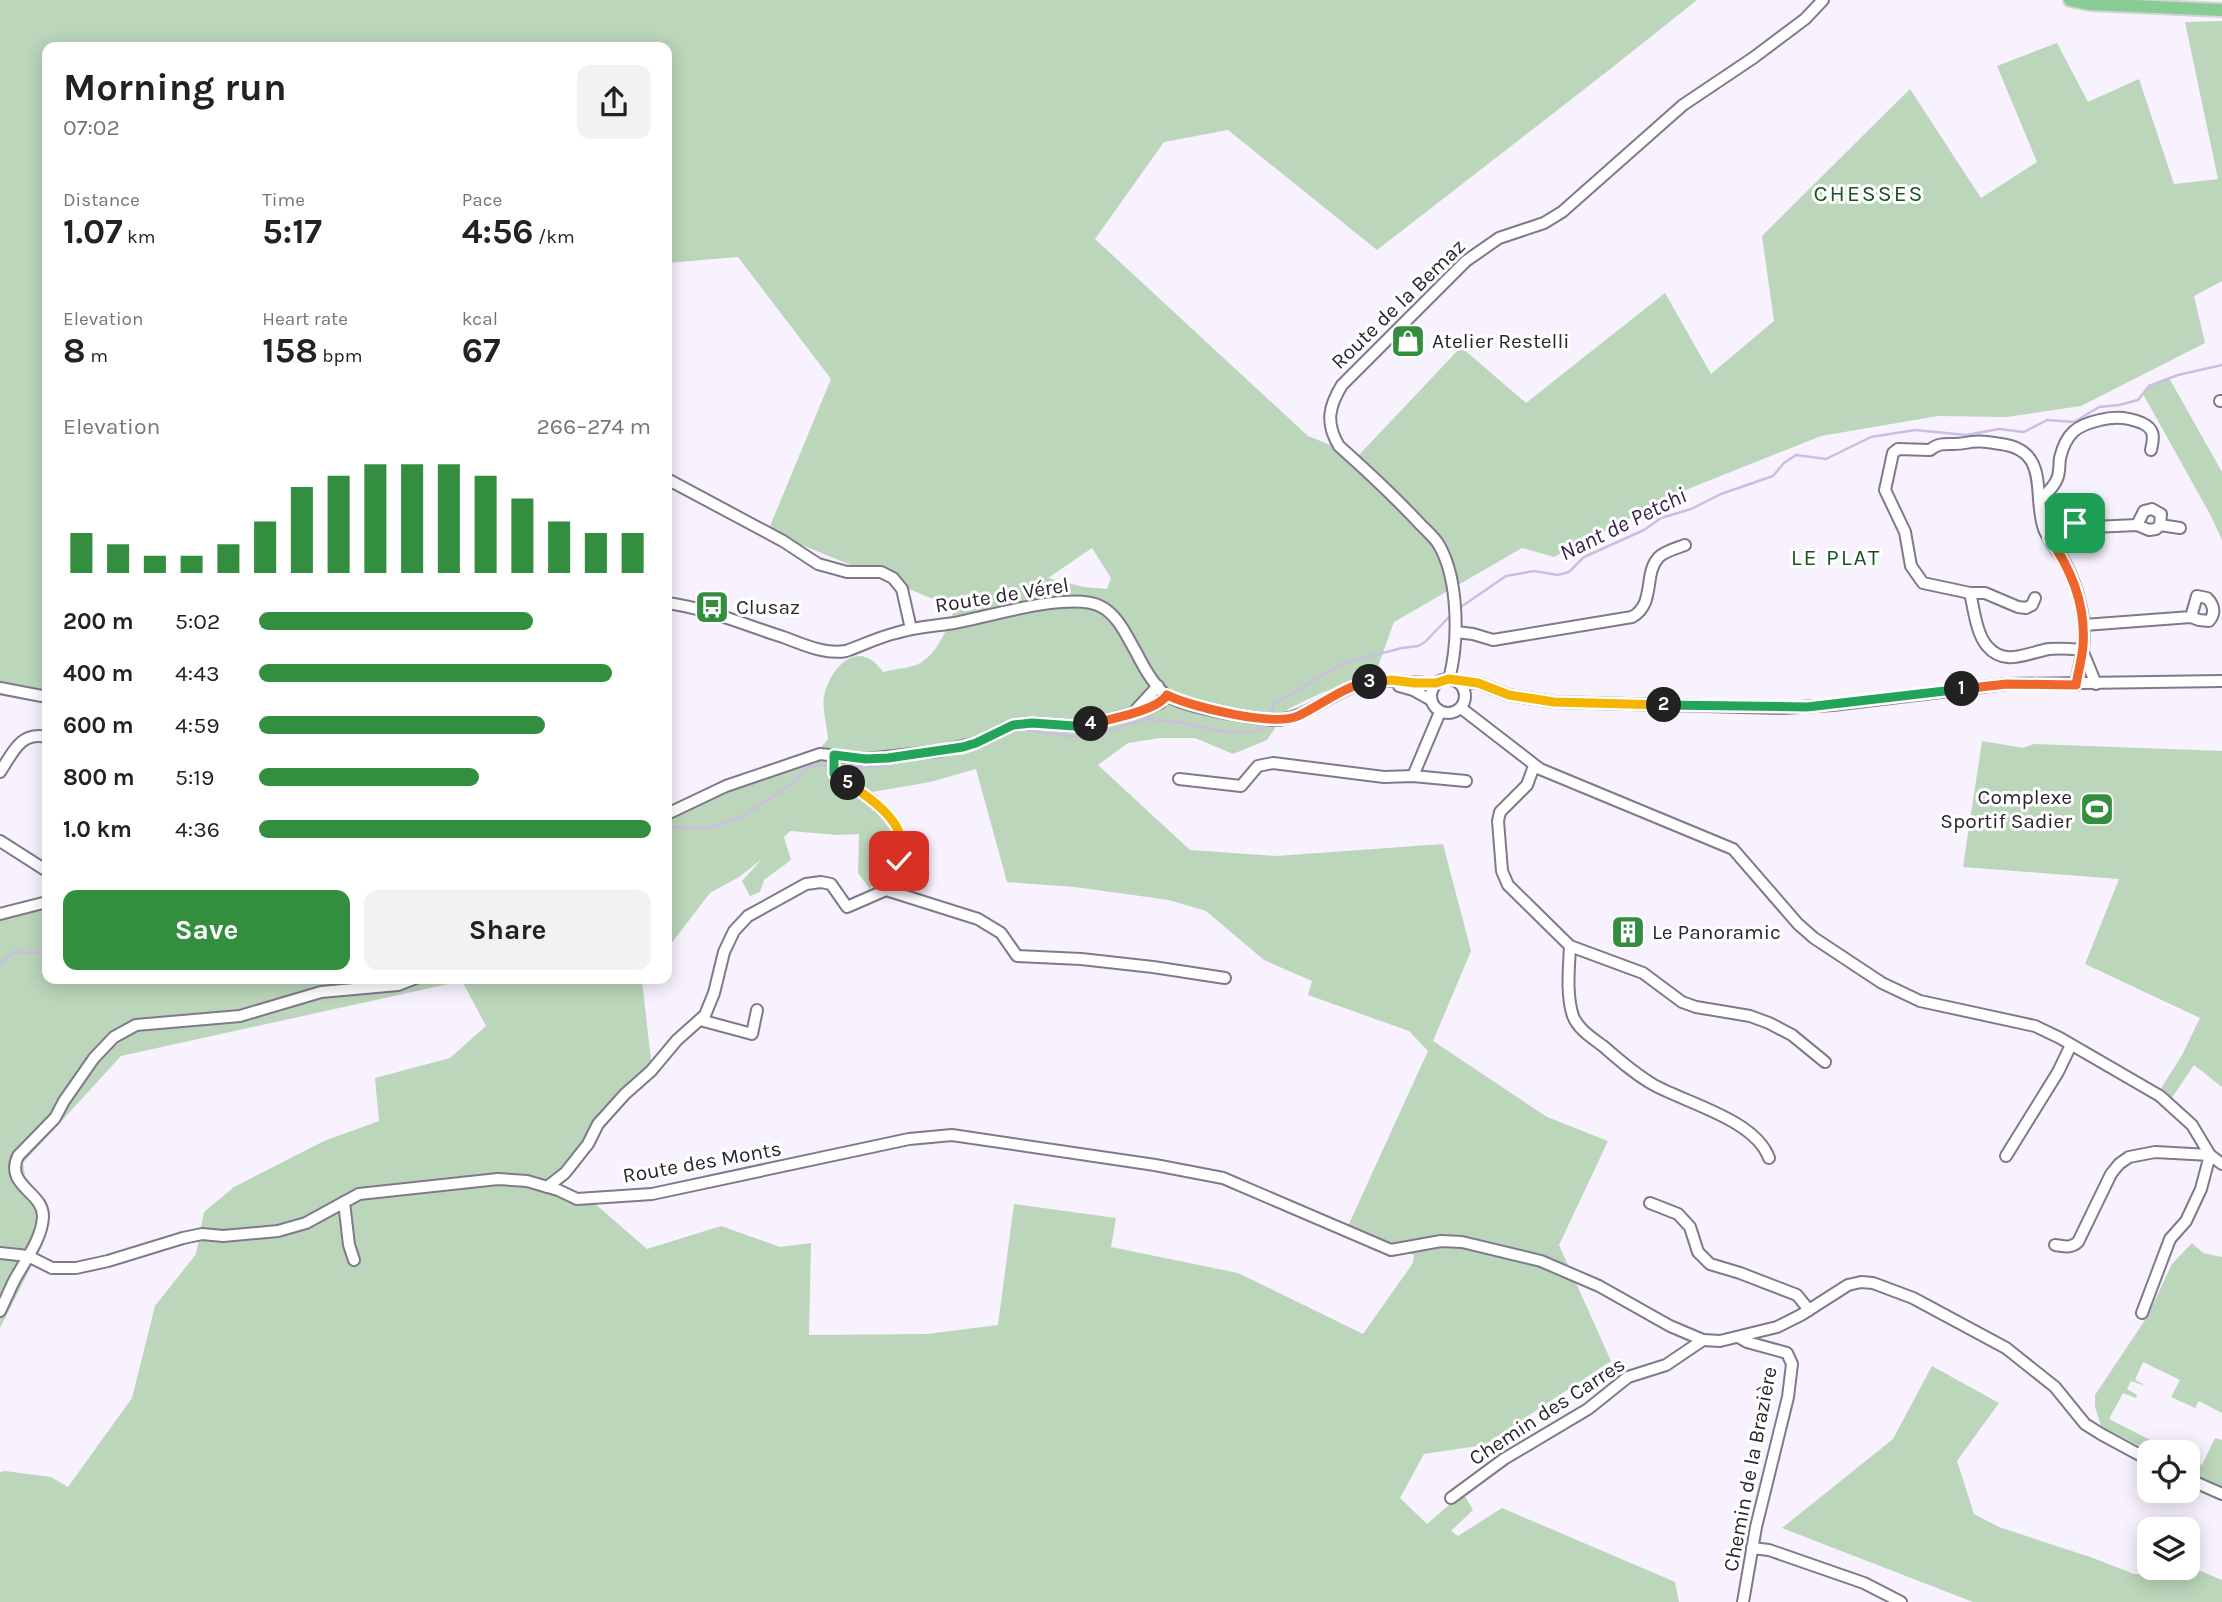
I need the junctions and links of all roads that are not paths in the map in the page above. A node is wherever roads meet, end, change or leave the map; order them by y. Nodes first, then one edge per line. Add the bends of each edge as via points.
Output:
1 (1823, 0) edge
2 (2070, 0) edge
3 (2222, 10) edge
4 (2151, 450) dead end
5 (672, 482) edge
6 (2040, 500) junction
7 (2160, 525) junction
8 (2137, 526) junction
9 (2180, 528) dead end
10 (2049, 538) junction
11 (1685, 545) dead end
12 (1970, 593) junction
13 (2035, 598) dead end
14 (672, 604) edge
15 (2191, 617) junction
16 (2209, 621) junction
17 (2222, 623) edge
18 (2084, 625) junction
19 (911, 629) junction
20 (1455, 632) junction
21 (2082, 650) junction
22 (1453, 680) junction
23 (1379, 681) junction
24 (2222, 681) edge
25 (1436, 683) junction
26 (2096, 684) junction
27 (2076, 685) junction
28 (1158, 686) junction
29 (0, 688) edge
30 (1490, 689) junction
31 (1167, 695) junction
32 (42, 696) edge
33 (1431, 700) junction
34 (1463, 703) junction
35 (1133, 712) junction
36 (1440, 712) junction
37 (42, 736) edge
38 (834, 764) junction
39 (1534, 766) junction
40 (0, 772) edge
41 (1413, 776) junction
42 (1179, 779) dead end
43 (1466, 781) dead end
44 (672, 812) edge
45 (0, 841) edge
46 (42, 868) edge
47 (886, 890) junction
48 (42, 903) edge
49 (0, 914) edge
50 (1570, 946) junction
51 (1225, 978) dead end
52 (401, 984) edge
53 (757, 1010) dead end
54 (701, 1020) junction
55 (2071, 1045) junction
56 (1825, 1062) dead end
57 (2210, 1155) junction
58 (2006, 1156) dead end
59 (1769, 1158) dead end
60 (2222, 1164) edge
61 (547, 1187) junction
62 (344, 1202) junction
63 (1650, 1203) dead end
64 (2055, 1245) dead end
65 (0, 1253) edge
66 (27, 1256) junction
67 (354, 1260) dead end
68 (1809, 1310) junction
69 (0, 1311) edge
70 (2142, 1313) dead end
71 (1740, 1338) junction
72 (1703, 1340) junction
73 (2137, 1454) edge
74 (2200, 1484) edge
75 (2222, 1494) edge
76 (1451, 1498) dead end
77 (1752, 1548) junction
78 (1743, 1602) edge
79 (1901, 1602) edge

1 - 20 street, Route de la Bemaz via 1753,58 1683,104 1562,212 1499,238 1465,261 1335,397 1329,422 1339,446 1439,544 1450,576
2 - 3 main road
4 - 6 street via 2154,435 2150,427 2134,420 2108,418 2084,424 2066,440 2058,478
5 - 19 street via 818,564 847,572 881,572 893,578 902,589
6 - 10 street
6 - 12 street via 2034,466 2028,454 2016,446 1975,440 1893,453 1885,490 1905,532 1911,566 1923,583
7 - 8 street via 2149,530
7 - 8 street via 2161,514 2148,509
7 - 9 street
8 - 10 street via 2075,523
10 - 18 street via 2077,589
11 - 20 street via 1660,556 1645,604 1632,617 1493,640
12 - 13 street via 1985,593 2026,608
12 - 21 street via 1980,633 2001,657 2014,659 2052,649
14 - 19 street, Route de Vérel via 828,651 846,651
15 - 16 street
15 - 16 street via 2195,598 2202,596 2213,607
15 - 18 street
16 - 17 street
18 - 21 street
19 - 28 street, Route de Vérel via 1053,604 1093,603 1122,626
20 - 22 street, Route de la Bemaz
21 - 26 street
21 - 27 street
22 - 25 street
22 - 30 street
22 - 34 street via 1464,689
23 - 25 street, Route de Vérel
23 - 31 street, Route de Vérel via 1355,686 1286,720 1202,708
23 - 33 street
24 - 26 street
25 - 33 street
26 - 27 street
27 - 30 street via 1985,686 1784,708 1554,702
28 - 31 street, Route de Vérel
28 - 35 street
29 - 32 street
30 - 34 street via 1474,691
31 - 35 street via 1156,706
33 - 36 street
34 - 36 street via 1451,713
34 - 39 street
35 - 38 street via 1089,725 1013,725 976,743 940,751
36 - 41 street
37 - 40 street via 23,740
38 - 44 street via 820,754 726,786
38 - 47 street via 895,824 902,840 899,861
39 - 50 street via 1527,785 1500,812 1502,871 1508,885
39 - 55 street via 1733,849 1798,924 1901,994 2035,1026
41 - 42 street via 1384,777 1266,763 1253,770 1241,786
41 - 43 street
45 - 46 street
47 - 51 street via 978,919 1001,933 1017,956 1129,964
47 - 54 street via 847,907 831,884 807,884 748,916 724,952 714,993
48 - 49 street
50 - 56 street via 1643,973 1682,1002 1769,1023
50 - 59 street via 1572,1009 1579,1026 1651,1083 1747,1129 1765,1146
52 - 66 street via 321,992 240,1016 136,1025 114,1037 94,1058 55,1118 15,1162 17,1178 43,1210 41,1227
53 - 54 street via 752,1034
54 - 61 street via 625,1094 565,1173
55 - 57 street via 2160,1096 2192,1125
55 - 58 street
57 - 60 street
57 - 64 street via 2155,1152 2129,1157 2111,1174 2078,1242 2073,1247
57 - 70 street via 2201,1189 2186,1221 2170,1238
61 - 62 street, Route des Monts via 498,1179 359,1194
61 - 72 street, Route des Monts via 577,1199 652,1194 909,1139 953,1136 1021,1144 1223,1178 1391,1250 1462,1242 1541,1261
62 - 66 street, Route des Monts via 306,1223 278,1231 202,1234 76,1268 52,1268
62 - 67 street
63 - 68 street via 1678,1214 1690,1227 1698,1252 1710,1264 1797,1295
65 - 66 street, Route des Monts
66 - 69 street
68 - 71 street via 1777,1327
68 - 73 street via 1848,1285 1861,1282 1893,1289 2006,1348 2055,1387 2085,1424
71 - 72 street
71 - 77 street, Chemin de la Brazière via 1787,1353 1792,1364
72 - 76 street, Chemin des Carres via 1666,1364 1628,1377 1588,1409 1504,1459
74 - 75 street
77 - 78 street, Chemin de la Brazière
77 - 79 street via 1864,1583

